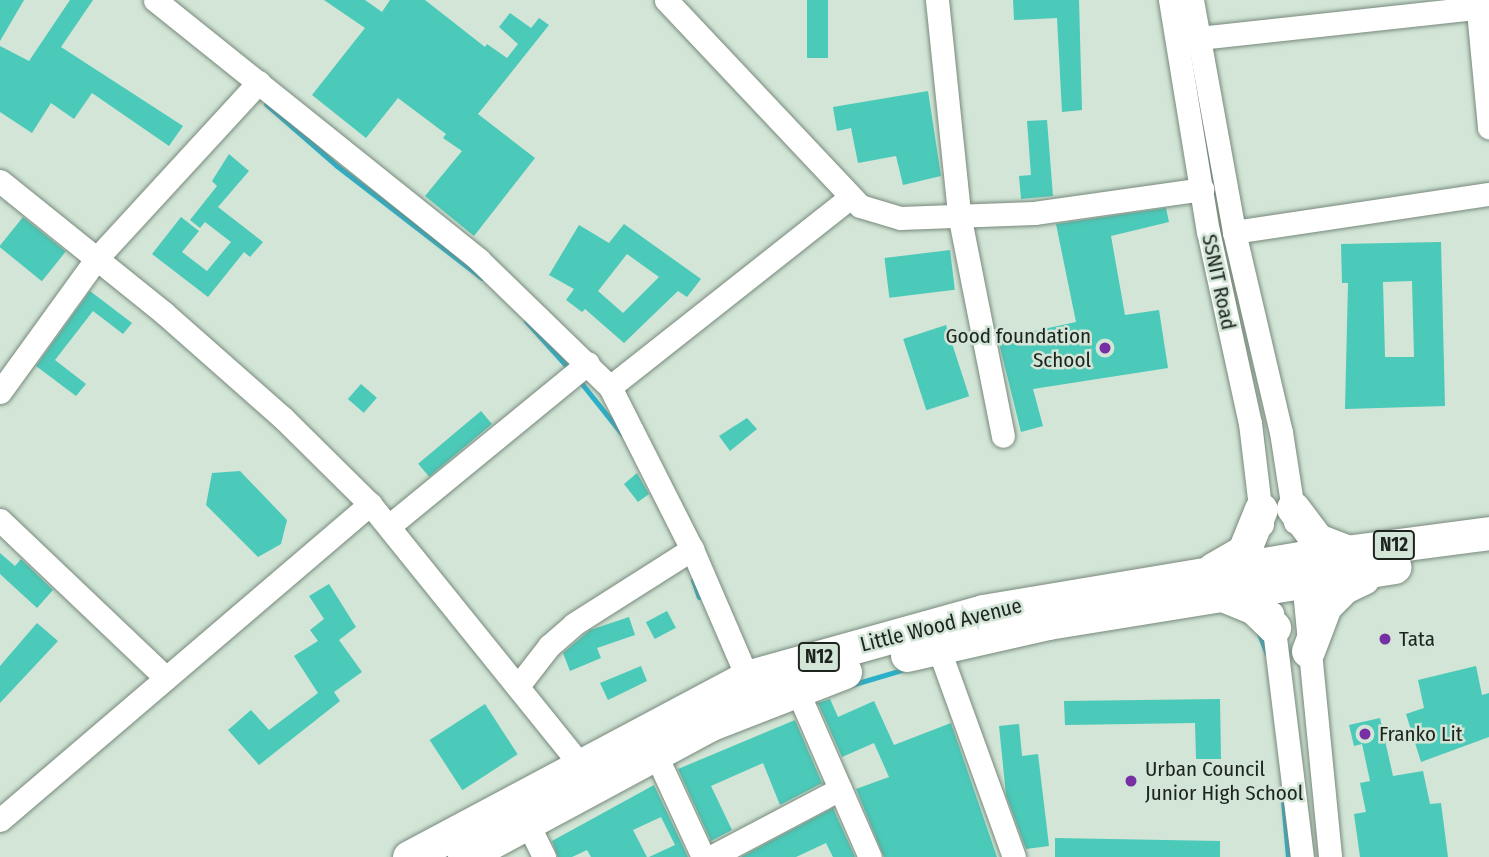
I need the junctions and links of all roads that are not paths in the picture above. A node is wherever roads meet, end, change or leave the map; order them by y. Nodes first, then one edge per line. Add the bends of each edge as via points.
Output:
1 (155, 0) edge
2 (666, 0) edge
3 (937, 0) edge
4 (1170, 0) edge
5 (1192, 0) edge
6 (1477, 4) edge
7 (1199, 38) junction
8 (259, 82) junction
9 (1489, 127) edge
10 (0, 181) edge
11 (1202, 189) junction
12 (1489, 194) edge
13 (849, 198) junction
14 (959, 214) junction
15 (1234, 232) junction
16 (97, 258) junction
17 (588, 363) junction
18 (610, 387) junction
19 (0, 392) edge
20 (1003, 436) dead end
21 (370, 504) junction
22 (1293, 508) junction
23 (1261, 509) junction
24 (0, 520) edge
25 (389, 526) junction
26 (1489, 533) edge
27 (692, 549) junction
28 (1489, 550) edge
29 (1349, 552) junction
30 (1383, 569) junction
31 (1302, 571) junction
32 (1268, 576) junction
33 (1213, 584) junction
34 (1274, 627) junction
35 (938, 647) junction
36 (1308, 651) junction
37 (747, 677) junction
38 (166, 678) junction
39 (518, 687) junction
40 (796, 688) junction
41 (654, 753) junction
42 (580, 764) junction
43 (841, 789) junction
44 (0, 820) edge
45 (527, 822) junction
46 (409, 857) edge
47 (464, 857) edge
48 (544, 857) edge
49 (703, 857) edge
50 (711, 857) edge
51 (870, 857) edge
52 (1014, 857) edge
53 (1302, 857) edge
54 (1330, 857) edge

1 - 8 street
2 - 13 street
3 - 14 street
4 - 11 street, SSNIT Road
5 - 7 street, SSNIT Road
6 - 7 street
6 - 9 street
7 - 15 street, SSNIT Road
8 - 16 street
8 - 17 street via 479,260
10 - 16 street
11 - 14 street via 1034,213
11 - 23 street, SSNIT Road via 1250,423
12 - 15 street
13 - 14 street via 900,218
13 - 18 street
14 - 20 street
15 - 22 street, SSNIT Road via 1281,432
16 - 19 street
16 - 21 street via 283,418
17 - 18 street
17 - 25 street
18 - 27 street
21 - 25 street
21 - 38 street
22 - 29 highway via 1317,540
22 - 31 street, SSNIT Road
23 - 32 street, SSNIT Road
23 - 33 highway via 1244,551
24 - 38 street
25 - 39 street
26 - 29 highway, N12
27 - 37 street
27 - 39 street via 574,624 549,646
28 - 30 highway, N12
29 - 31 highway, N12
30 - 31 highway, N12
30 - 36 highway via 1334,596 1318,618
31 - 32 highway, N12
31 - 36 street, SSNIT Road
32 - 33 highway, Little Wood Avenue / N12
32 - 34 street, SSNIT Road
33 - 34 highway via 1254,608
33 - 35 highway, Little Wood Avenue / N12
33 - 37 highway, Little Wood Avenue / N12 via 983,611
34 - 53 street, SSNIT Road
35 - 40 highway, Little Wood Avenue / N12
35 - 52 street
36 - 54 street, SSNIT Road
37 - 42 highway, Little Wood Avenue / N12
38 - 44 street
39 - 42 street
40 - 41 highway, Little Wood Avenue / N12
40 - 43 street
41 - 45 highway, Little Wood Avenue / N12
41 - 49 street
42 - 46 highway, Little Wood Avenue / N12
43 - 50 street
43 - 51 street
45 - 47 highway, Little Wood Avenue / N12
45 - 48 street

